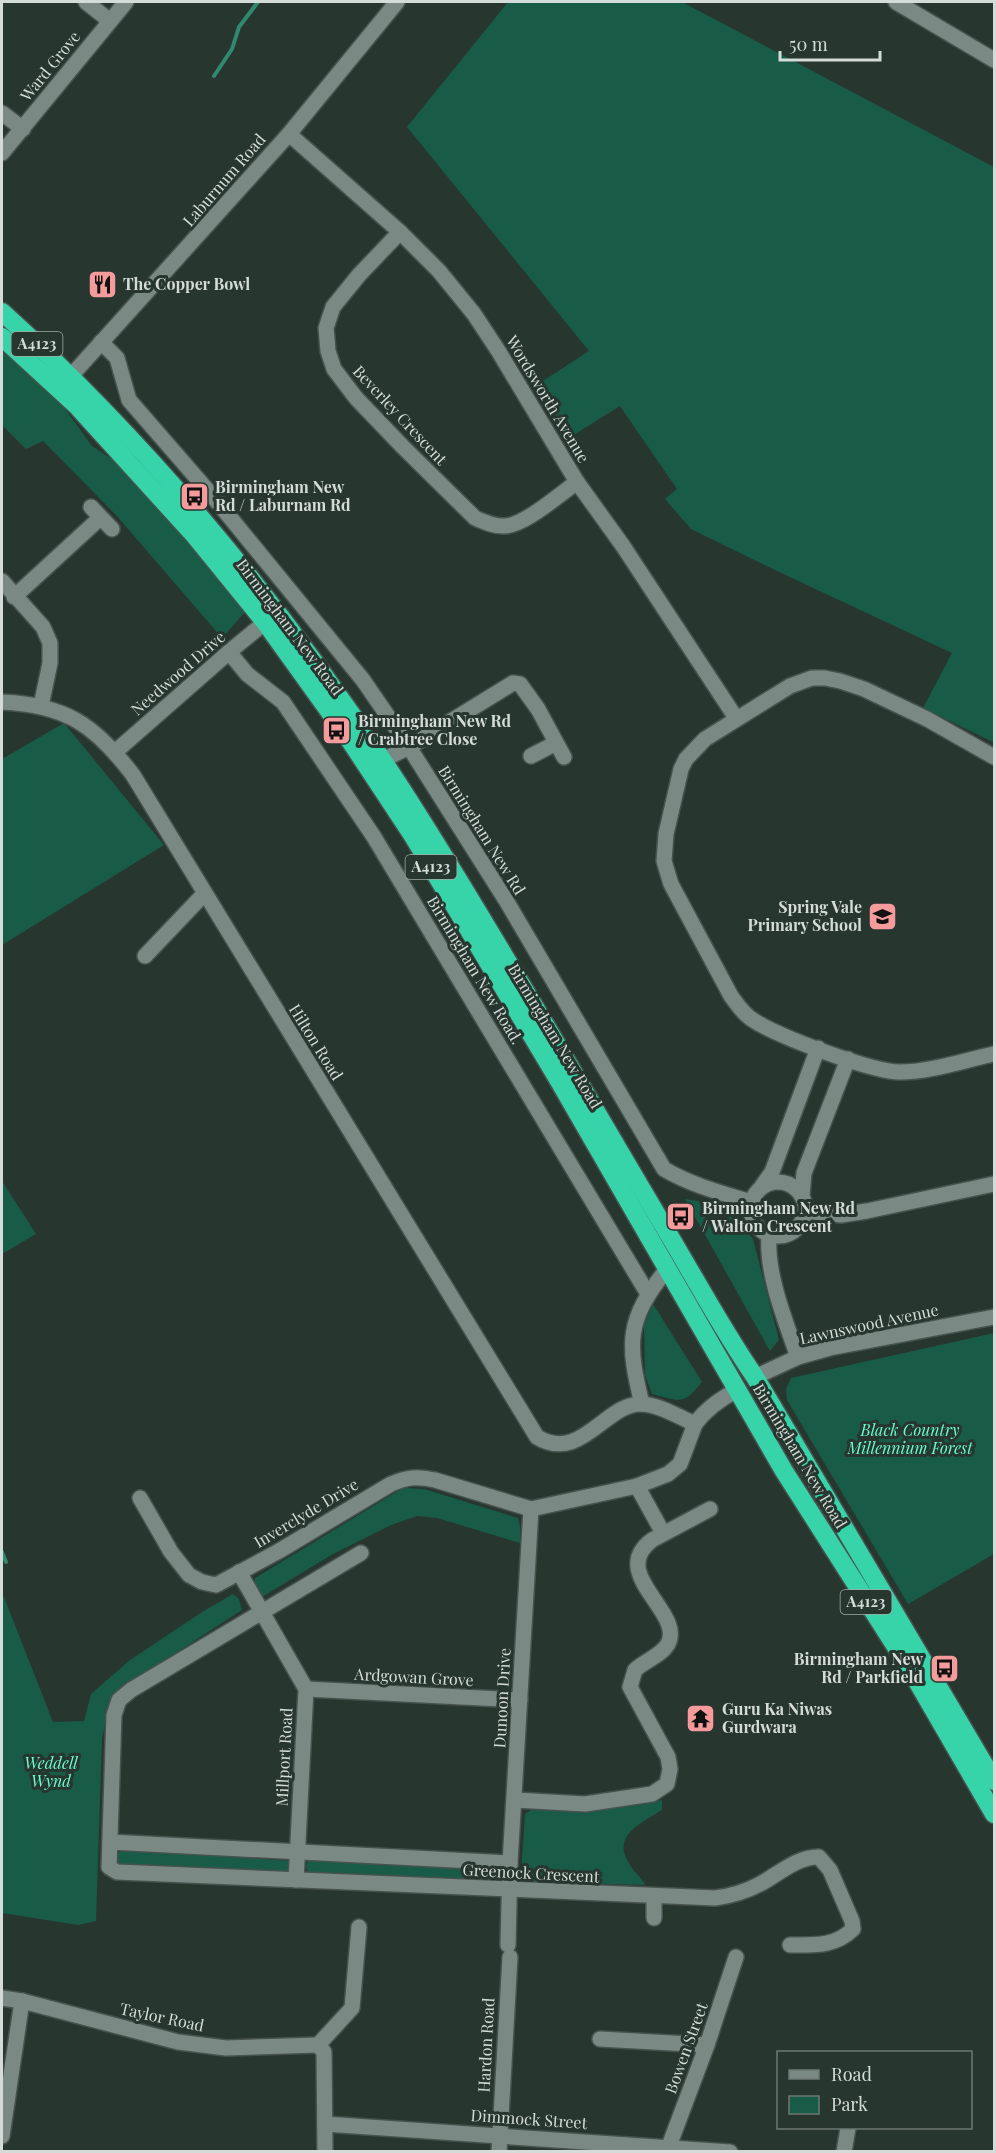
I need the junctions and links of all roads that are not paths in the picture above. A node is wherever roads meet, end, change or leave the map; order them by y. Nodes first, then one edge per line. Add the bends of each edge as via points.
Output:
1 (86, 2) edge
2 (126, 2) edge
3 (397, 2) edge
4 (896, 2) edge
5 (110, 21) junction
6 (992, 54) edge
7 (2, 113) edge
8 (23, 129) junction
9 (289, 134) junction
10 (2, 153) edge
11 (400, 232) junction
12 (2, 312) edge
13 (2, 337) edge
14 (101, 342) junction
15 (65, 383) junction
16 (577, 482) junction
17 (101, 518) dead end
18 (2, 581) edge
19 (14, 597) junction
20 (271, 617) junction
21 (229, 652) junction
22 (2, 702) edge
23 (41, 706) junction
24 (736, 718) junction
25 (556, 743) junction
26 (409, 747) junction
27 (115, 752) junction
28 (531, 756) dead end
29 (564, 757) dead end
30 (994, 757) edge
31 (383, 760) junction
32 (204, 894) junction
33 (145, 956) dead end
34 (818, 1048) junction
35 (994, 1054) edge
36 (848, 1059) junction
37 (994, 1184) edge
38 (762, 1186) junction
39 (751, 1202) junction
40 (804, 1204) junction
41 (769, 1235) junction
42 (667, 1269) junction
43 (648, 1294) junction
44 (994, 1317) edge
45 (798, 1357) junction
46 (755, 1377) junction
47 (737, 1390) junction
48 (642, 1404) junction
49 (694, 1424) junction
50 (637, 1486) junction
51 (140, 1498) dead end
52 (531, 1509) junction
53 (710, 1509) dead end
54 (663, 1533) junction
55 (361, 1553) dead end
56 (239, 1572) junction
57 (261, 1612) junction
58 (306, 1689) junction
59 (520, 1700) junction
60 (994, 1781) edge
61 (515, 1800) junction
62 (994, 1814) edge
63 (110, 1842) junction
64 (297, 1851) junction
65 (510, 1863) junction
66 (296, 1880) junction
67 (510, 1889) junction
68 (654, 1897) junction
69 (654, 1917) dead end
70 (359, 1927) dead end
71 (790, 1945) dead end
72 (736, 1957) dead end
73 (2, 1998) edge
74 (22, 2001) junction
75 (600, 2039) dead end
76 (318, 2045) junction
77 (707, 2045) junction
78 (325, 2124) junction
79 (848, 2129) edge
80 (499, 2135) junction
81 (2, 2136) edge
82 (669, 2149) edge
83 (326, 2151) edge
84 (499, 2151) edge
85 (730, 2151) edge
86 (844, 2151) edge

1 - 5 street
2 - 5 street, Ward Grove
3 - 9 street, Laburnum Road
4 - 6 street
5 - 8 street, Ward Grove
7 - 8 street
8 - 10 street, Ward Grove
9 - 11 street, Wordsworth Avenue
9 - 14 street, Laburnum Road
11 - 16 street, Wordsworth Avenue via 474,314
11 - 16 street, Beverley Crescent via 333,307 326,328 334,369 372,415 475,518 505,526 522,520
12 - 15 highway, Birmingham New Road / A4123
13 - 15 highway, Birmingham New Road / A4123
14 - 15 street, Laburnum Road
14 - 26 street, Birmingham New Rd via 117,358 129,400 363,680
15 - 20 highway, Birmingham New Road / A4123 via 114,420 199,517
16 - 24 street, Wordsworth Avenue
17 - 19 street
18 - 19 street
19 - 23 street via 43,627 50,643
20 - 21 street, Needwood Drive
20 - 31 highway, Birmingham New Road / A4123
20 - 42 highway, Birmingham New Road / A4123 via 413,836
21 - 27 street, Needwood Drive
21 - 43 street, Birmingham New Road. via 248,674 283,702 374,837
22 - 23 street, Hilton Road
23 - 27 street, Hilton Road via 86,726
24 - 30 street via 790,686 825,678 874,694
24 - 34 street via 705,739 686,759 671,813 664,861 671,884 742,1011 762,1025
25 - 26 street via 526,692 520,684 513,683
25 - 28 street
25 - 29 street
26 - 31 street
26 - 39 street, Birmingham New Rd via 507,902 664,1169 694,1184
27 - 32 street, Hilton Road
31 - 46 highway, Birmingham New Road / A4123 via 678,1249 728,1339
32 - 33 street
32 - 48 street, Hilton Road via 537,1437 564,1444 629,1406
34 - 36 street
34 - 38 street via 772,1172
35 - 36 street via 902,1072 880,1070
36 - 40 street via 804,1173
37 - 40 street via 841,1215
38 - 39 street
38 - 40 street via 785,1182 798,1190
39 - 41 street via 754,1223
40 - 41 street via 803,1220 791,1232
41 - 45 street via 778,1299
42 - 43 street
42 - 47 highway, Birmingham New Road / A4123
43 - 48 street via 640,1308 632,1345
44 - 45 street, Lawnswood Avenue
45 - 46 street, Lawnswood Avenue
46 - 47 highway
46 - 60 highway, Birmingham New Road / A4123
47 - 49 street
47 - 62 highway, Birmingham New Road / A4123 via 910,1669
48 - 49 street
49 - 50 street via 680,1464 668,1474
50 - 52 street
50 - 54 street
51 - 56 street, Inverclyde Drive via 189,1575 216,1584
52 - 56 street, Inverclyde Drive via 435,1480 407,1478
52 - 59 street, Dunoon Drive
53 - 54 street
54 - 61 street via 643,1547 638,1562 641,1577 668,1623 670,1637 666,1648 635,1670 630,1687 668,1757 667,1784 652,1794 585,1804
55 - 57 street
56 - 57 street, Millport Road
57 - 58 street, Millport Road
57 - 63 street, Greenock Crescent via 119,1700 114,1714
58 - 59 street, Ardgowan Grove
58 - 64 street, Millport Road
59 - 61 street, Dunoon Drive
61 - 65 street, Dunoon Drive
63 - 64 street, Greenock Crescent
63 - 66 street, Greenock Crescent via 109,1867 117,1872
64 - 65 street, Greenock Crescent
64 - 66 street, Millport Road
65 - 67 street, Dunoon Drive
66 - 67 street, Greenock Crescent
67 - 68 street, Greenock Crescent
67 - 80 street, Hardon Road
68 - 69 street
68 - 71 street, Greenock Crescent via 735,1895 792,1865 819,1857 830,1870 853,1929 844,1938 824,1945
70 - 76 street via 352,2008
72 - 77 street, Bowen Street
73 - 74 street, Taylor Road
74 - 76 street, Taylor Road via 178,2042 226,2048
74 - 81 street
75 - 77 street
76 - 78 street via 324,2052
77 - 82 street, Bowen Street
78 - 80 street, Dimmock Street
78 - 83 street
79 - 86 street
80 - 82 street, Dimmock Street
80 - 84 street, Hardon Road
82 - 85 street, Dimmock Street

